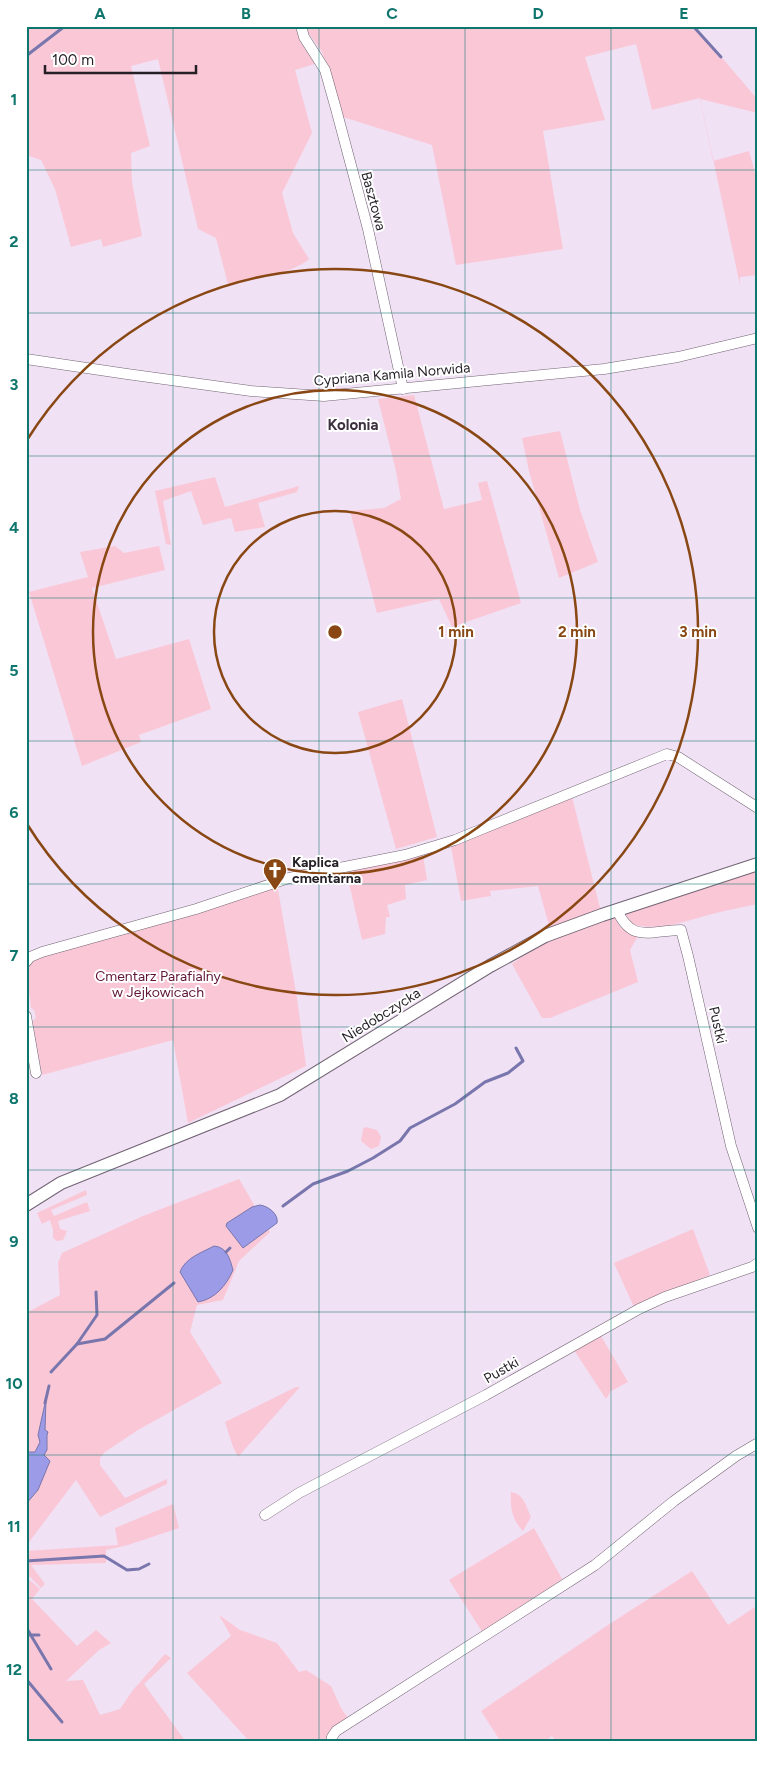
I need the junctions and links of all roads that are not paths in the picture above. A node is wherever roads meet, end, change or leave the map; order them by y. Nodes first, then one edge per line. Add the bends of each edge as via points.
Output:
1 (301, 26) edge
2 (758, 338) edge
3 (26, 359) edge
4 (403, 388) junction
5 (758, 808) edge
6 (758, 864) edge
7 (617, 910) junction
8 (26, 962) edge
9 (26, 1016) edge
10 (36, 1073) dead end
11 (26, 1205) edge
12 (758, 1228) edge
13 (758, 1263) edge
14 (758, 1443) edge
15 (265, 1515) dead end
16 (331, 1742) edge

1 - 4 street, Basztowa via 304,37 325,70 334,101 368,229
2 - 4 street, Cypriana Kamila Norwida via 678,357 604,369
3 - 4 street, Cypriana Kamila Norwida via 251,391 324,396
5 - 8 street via 678,757 667,754 455,840 405,855 289,878 196,909 42,952
6 - 7 street, Niedobczycka
7 - 11 street, Niedobczycka via 545,936 490,966 280,1095 61,1183
7 - 12 street, Pustki via 626,927 634,931 681,930 731,1146
9 - 10 street
13 - 15 street, Pustki via 639,1309 486,1395 299,1493
14 - 16 street via 674,1501 595,1565 336,1731

